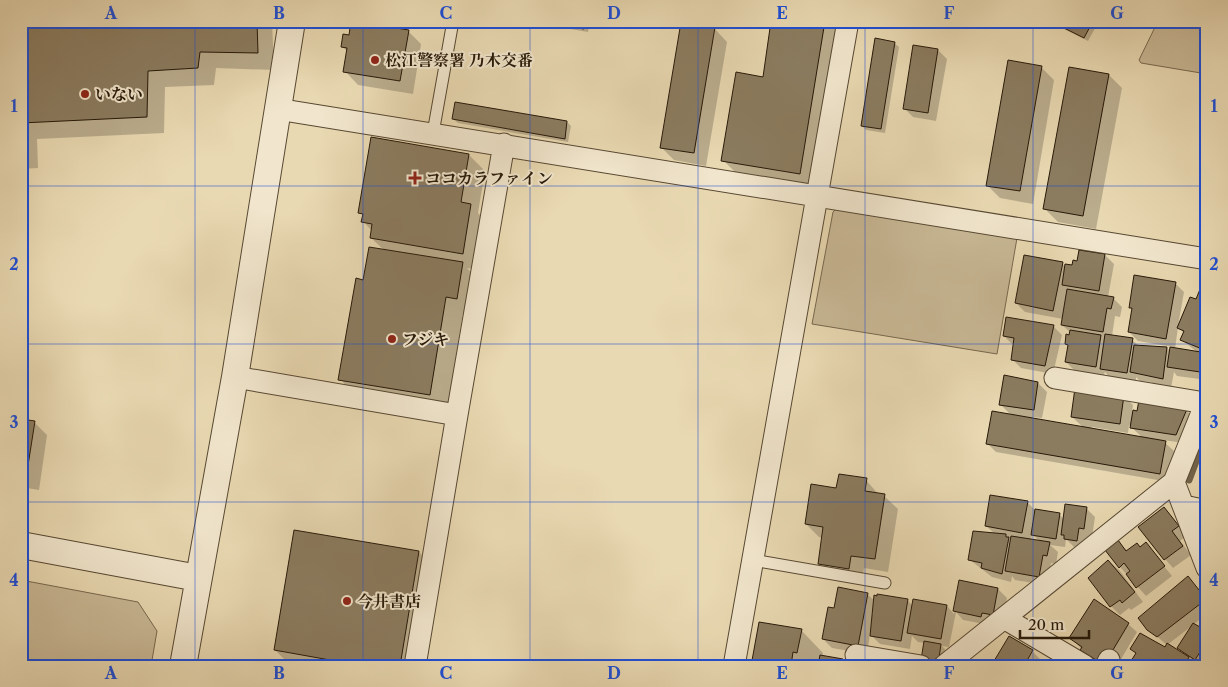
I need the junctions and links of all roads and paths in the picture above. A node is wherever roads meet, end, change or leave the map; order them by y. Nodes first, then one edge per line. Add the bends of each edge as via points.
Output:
1 (292, 21) edge
2 (453, 21) edge
3 (848, 21) edge
4 (277, 108) junction
5 (433, 133) junction
6 (504, 144) junction
7 (817, 196) junction
8 (1207, 259) edge
9 (235, 377) junction
10 (1055, 378) dead end
11 (1206, 401) edge
12 (457, 415) junction
13 (1174, 482) junction
14 (1184, 506) junction
15 (1207, 510) edge
16 (21, 545) edge
17 (753, 560) junction
18 (1207, 568) edge
19 (198, 578) junction
20 (885, 583) dead end
21 (1010, 621) junction
22 (856, 655) dead end
23 (183, 666) edge
24 (415, 666) edge
25 (734, 666) edge
26 (921, 666) edge
27 (944, 666) edge
28 (1085, 666) edge

1 - 4 street
2 - 5 lane
3 - 7 street
4 - 5 street
4 - 9 street
5 - 6 street
6 - 7 street
6 - 12 street
7 - 8 street
7 - 17 street
9 - 12 street
9 - 19 street
10 - 11 street
11 - 13 street
12 - 24 street
13 - 14 street
13 - 21 street
14 - 15 street
14 - 18 street
16 - 19 street
17 - 20 lane
17 - 25 street
19 - 23 street
21 - 27 street
21 - 28 street
22 - 26 street

